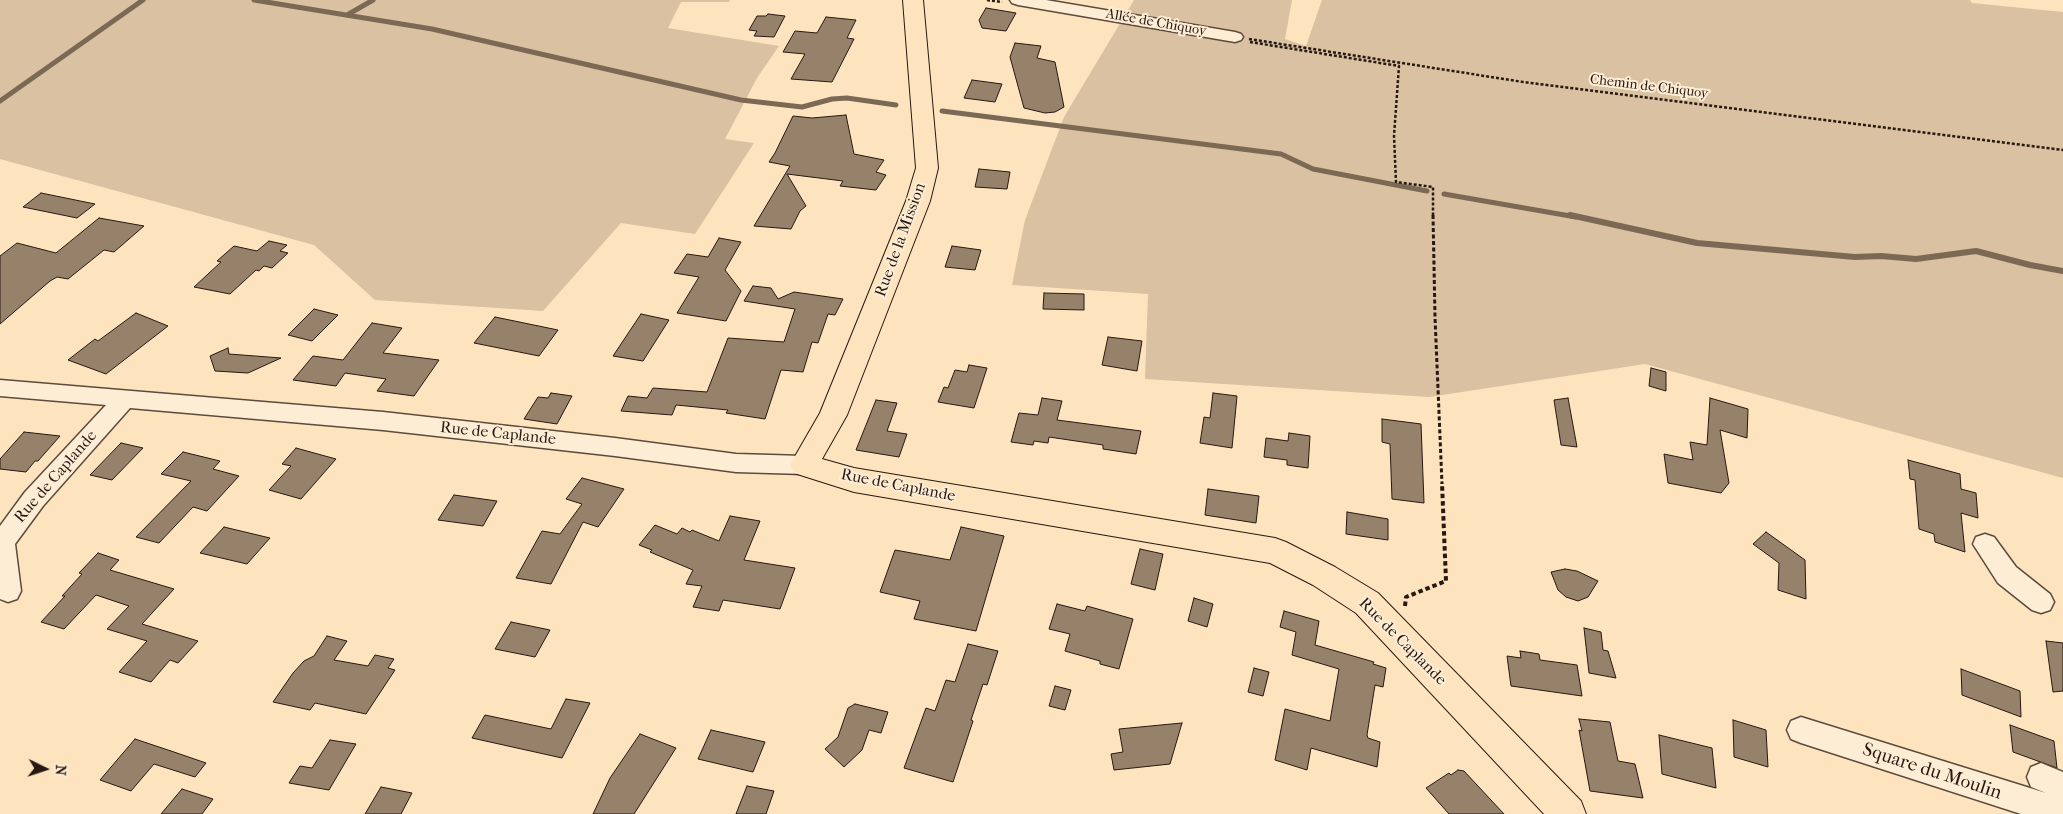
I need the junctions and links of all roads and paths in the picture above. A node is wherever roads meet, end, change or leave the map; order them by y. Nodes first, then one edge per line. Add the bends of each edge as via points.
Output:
1 (913, 0) edge
2 (987, 0) edge
3 (1012, 2) edge
4 (1238, 39) junction
5 (2063, 150) edge
6 (0, 388) edge
7 (125, 399) junction
8 (804, 465) junction
9 (1985, 544) dead end
10 (8, 591) dead end
11 (2041, 602) dead end
12 (1404, 611) dead end
13 (1801, 730) dead end
14 (1568, 814) edge
15 (2063, 814) edge

1 - 8 main road, Rue de la Mission via 926,168 918,201 833,415
2 - 3 path
3 - 4 street, Allée de Chiquoy
4 - 5 path, Chemin de Chiquoy via 1523,82
4 - 12 path via 1399,66 1394,136 1396,182 1433,188 1446,581 1406,597
6 - 7 street, Rue de Caplande
7 - 8 street, Rue de Caplande via 383,421 736,463
7 - 10 street, Rue de Caplande via 34,499 2,542
8 - 14 main road, Rue de Caplande via 854,480 1275,551 1367,603
9 - 11 street via 2007,575
13 - 15 street, Square du Moulin

